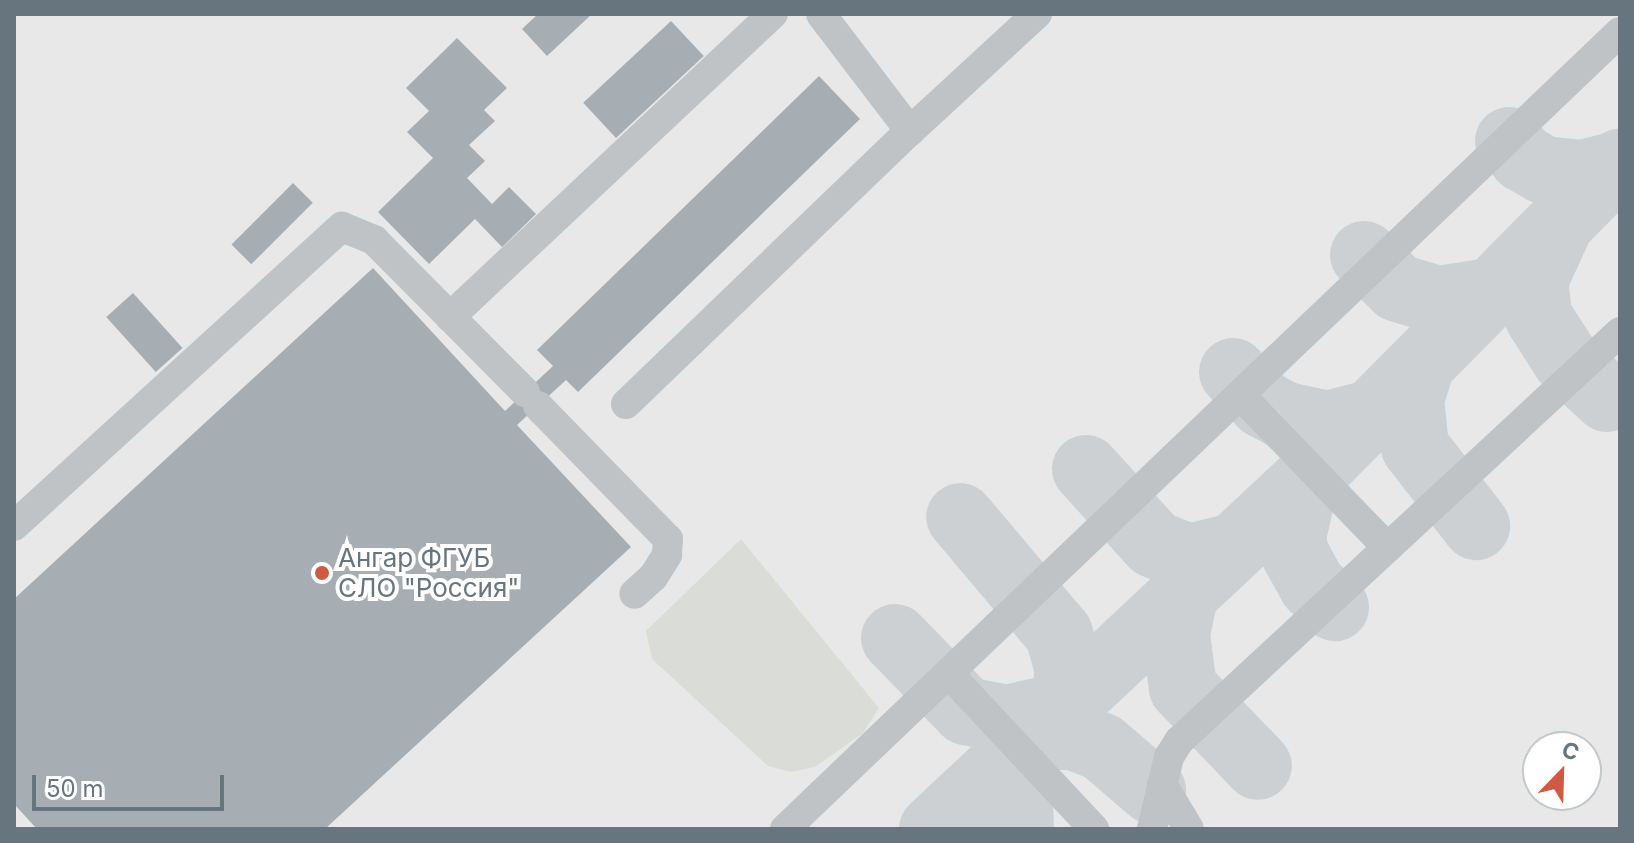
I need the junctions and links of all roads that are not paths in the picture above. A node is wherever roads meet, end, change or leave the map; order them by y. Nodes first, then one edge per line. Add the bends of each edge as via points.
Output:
1 (773, 14) edge
2 (821, 14) edge
3 (1037, 14) edge
4 (1620, 32) edge
5 (910, 131) junction
6 (450, 317) junction
7 (1620, 332) edge
8 (1241, 396) junction
9 (626, 404) dead end
10 (14, 526) edge
11 (1388, 548) junction
12 (634, 594) dead end
13 (950, 675) junction
14 (1162, 784) junction
15 (785, 829) edge
16 (1094, 829) edge
17 (1152, 829) edge
18 (1189, 829) edge

1 - 6 lane
2 - 5 lane
3 - 5 lane
4 - 8 lane
5 - 9 lane
6 - 10 lane via 364,232 334,230
6 - 12 lane via 668,539 667,555
7 - 11 lane
8 - 11 lane
8 - 13 lane
11 - 14 lane via 1179,741
13 - 15 lane
13 - 16 lane
14 - 17 lane
14 - 18 lane

